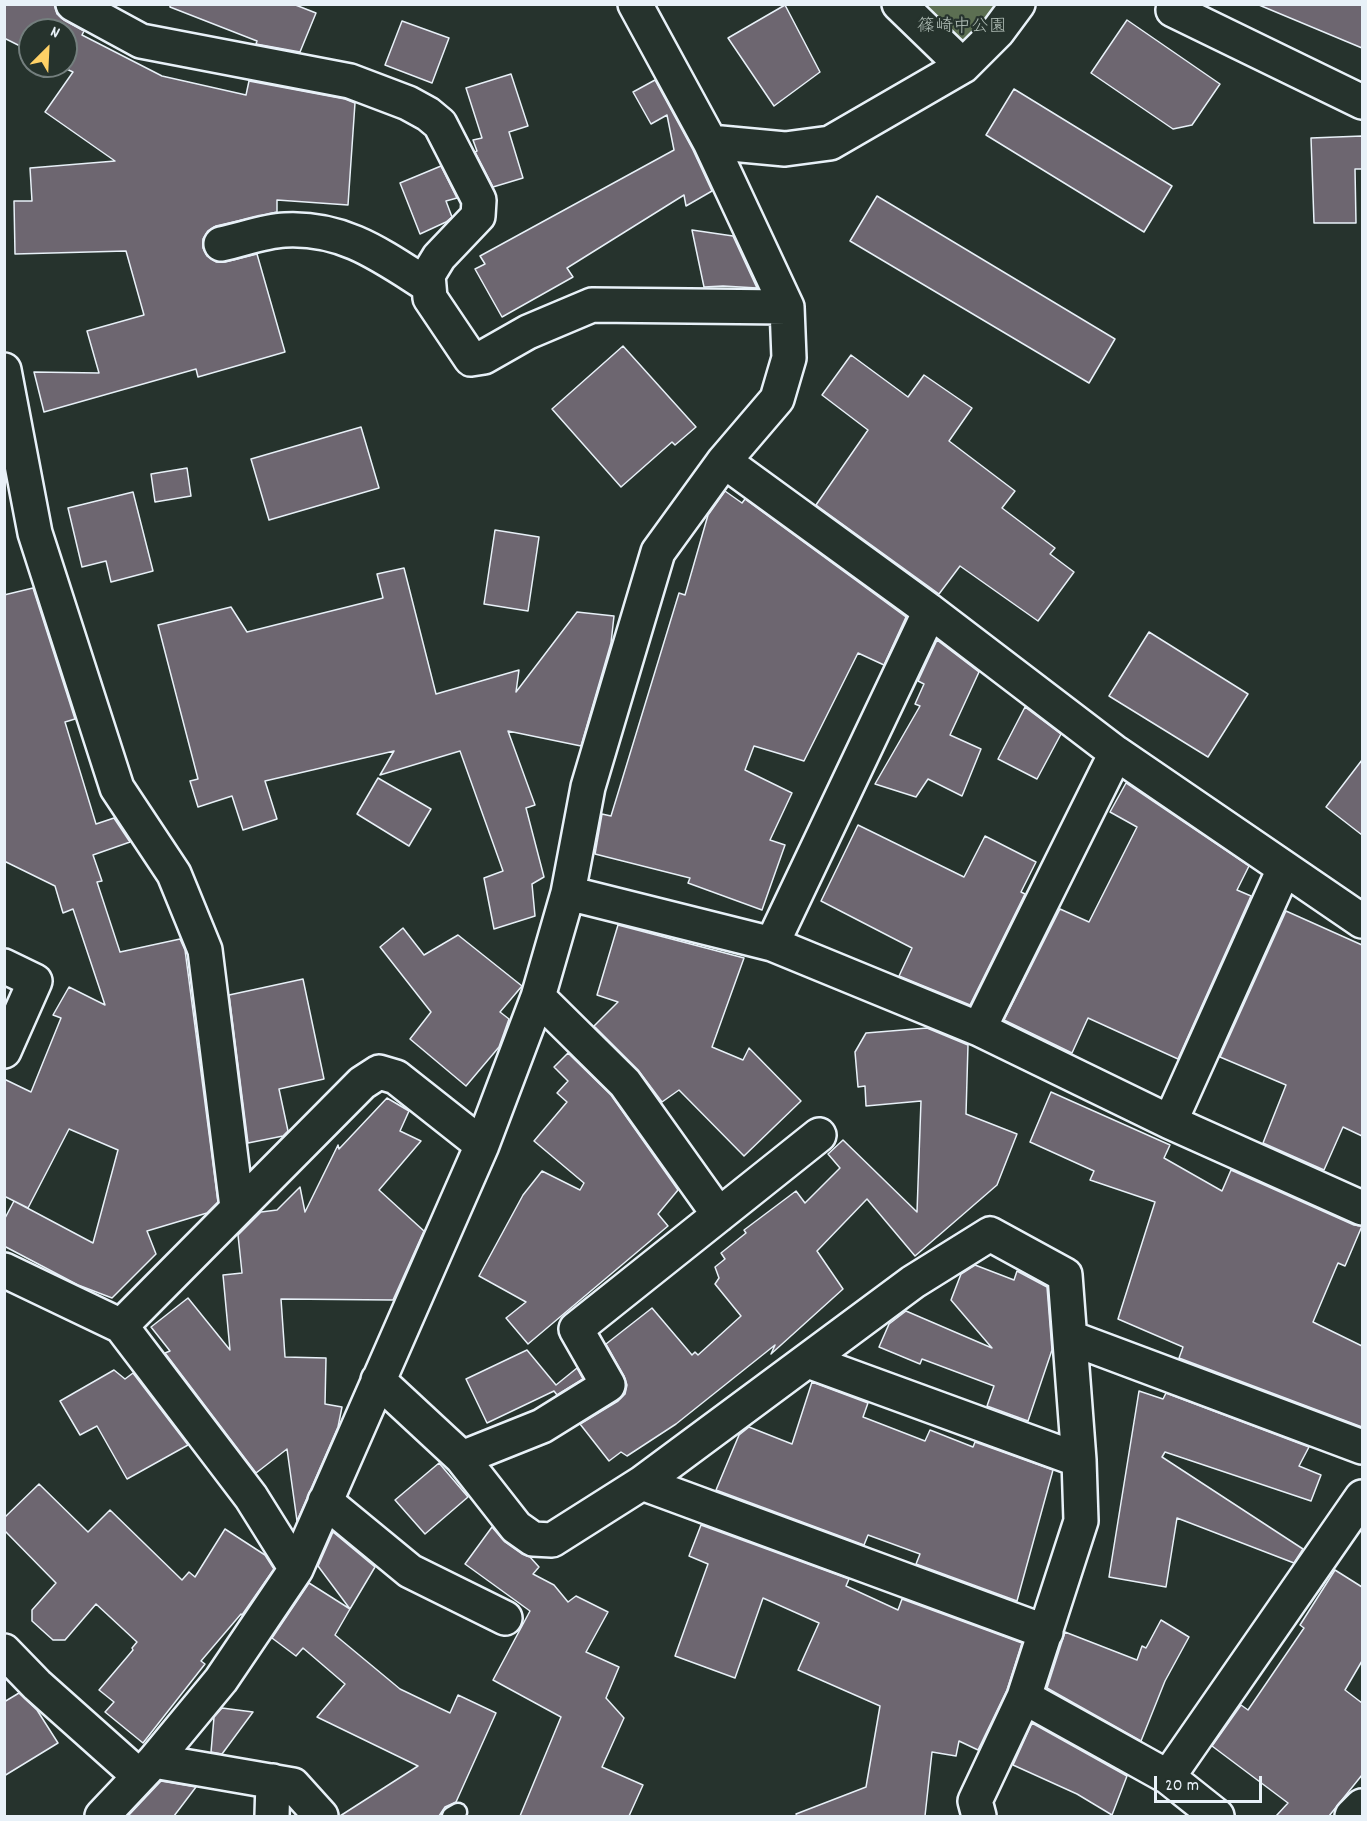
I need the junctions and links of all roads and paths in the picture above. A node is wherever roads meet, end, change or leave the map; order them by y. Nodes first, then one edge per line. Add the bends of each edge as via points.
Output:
1 (73, 4) edge
2 (635, 4) edge
3 (898, 4) edge
4 (1018, 4) edge
5 (1169, 6) edge
6 (963, 66) junction
7 (1362, 102) edge
8 (710, 142) junction
9 (221, 244) dead end
10 (429, 286) junction
11 (787, 307) junction
12 (4, 370) edge
13 (724, 461) junction
14 (930, 611) junction
15 (1116, 753) junction
16 (1284, 869) junction
17 (568, 893) junction
18 (1362, 921) edge
19 (772, 944) junction
20 (4, 966) edge
21 (538, 997) junction
22 (979, 1029) junction
23 (4, 1052) edge
24 (1170, 1122) junction
25 (819, 1135) dead end
26 (482, 1145) junction
27 (237, 1207) junction
28 (1362, 1208) edge
29 (719, 1215) junction
30 (4, 1270) edge
31 (121, 1326) junction
32 (1071, 1338) junction
33 (808, 1361) junction
34 (378, 1380) junction
35 (1362, 1447) edge
36 (462, 1458) junction
37 (1079, 1460) junction
38 (642, 1483) junction
39 (1362, 1497) edge
40 (325, 1501) junction
41 (296, 1569) junction
42 (504, 1618) dead end
43 (1046, 1632) junction
44 (4, 1651) edge
45 (37, 1685) junction
46 (4, 1692) edge
47 (1024, 1697) junction
48 (147, 1769) junction
49 (1168, 1777) junction
50 (273, 1781) junction
51 (1362, 1806) edge
52 (102, 1816) edge
53 (272, 1816) edge
54 (321, 1816) edge
55 (979, 1816) edge
56 (1217, 1816) edge
57 (1352, 1816) edge

1 - 10 street via 141,41 350,81 428,114 440,124 479,200 478,216 439,257 428,275
2 - 8 street
3 - 6 street
4 - 6 street
5 - 7 street
6 - 8 street via 830,143 785,149
8 - 11 street
9 - 10 street via 284,230 332,234 367,247
10 - 11 street via 430,298 471,359 484,357 528,332 592,305
11 - 13 street via 789,358 777,399
12 - 27 street via 34,532 117,788 174,874 205,950
13 - 14 street
13 - 17 street via 658,552 588,787
14 - 15 street
14 - 19 street
15 - 16 street
15 - 22 street
16 - 18 street
16 - 24 street
17 - 19 street
17 - 21 street
19 - 22 street
20 - 23 street via 36,981
21 - 26 street
21 - 29 street via 625,1083
22 - 24 street
24 - 28 street
25 - 29 street
26 - 27 street via 396,1077 379,1072 362,1083
26 - 34 street
27 - 31 street
29 - 36 street via 576,1329 608,1385 542,1426
30 - 31 street
31 - 41 street via 251,1497
32 - 33 street via 1065,1275 990,1234 913,1282
32 - 35 street
32 - 37 street
33 - 37 street
33 - 38 street
34 - 36 street
34 - 40 street
36 - 38 street via 516,1527 533,1539 552,1540
37 - 43 street via 1081,1521
38 - 43 street
39 - 49 street
40 - 41 street
40 - 42 street via 410,1571
41 - 48 street via 221,1680
43 - 47 street
44 - 45 street
45 - 46 street
45 - 48 street
47 - 49 street
47 - 55 street via 975,1801
48 - 50 street
48 - 52 street
49 - 56 street
50 - 53 street
50 - 54 street via 293,1785
51 - 57 street

